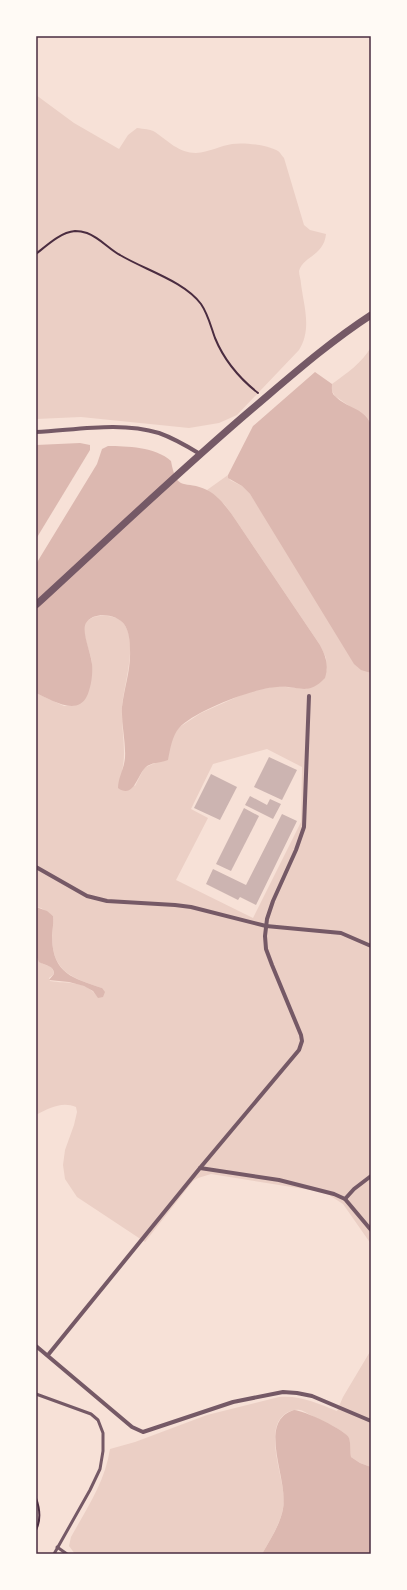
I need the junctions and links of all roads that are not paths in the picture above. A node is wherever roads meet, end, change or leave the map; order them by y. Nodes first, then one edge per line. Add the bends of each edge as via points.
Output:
1 (371, 315) edge
2 (36, 432) edge
3 (200, 454) junction
4 (36, 605) edge
5 (309, 696) dead end
6 (36, 867) edge
7 (266, 926) junction
8 (371, 946) edge
9 (200, 1168) junction
10 (371, 1176) edge
11 (345, 1199) junction
12 (371, 1230) edge
13 (36, 1346) edge
14 (48, 1355) junction
15 (36, 1394) edge
16 (371, 1421) edge
17 (57, 1547) junction
18 (55, 1554) edge
19 (67, 1554) edge

1 - 3 street via 314,356
2 - 3 street via 104,427 142,429 174,439
3 - 4 street
5 - 7 street via 304,827 273,902
6 - 7 street via 96,899 190,907
7 - 8 street via 336,932
7 - 9 street via 266,949 301,1035 301,1046 295,1057
9 - 11 street via 279,1180
9 - 14 street
10 - 11 street
11 - 12 street
13 - 14 street
14 - 16 street via 132,1427 143,1432 233,1402 283,1392 298,1392 312,1396
15 - 17 lane via 91,1414 98,1420 103,1433 103,1450 98,1474
17 - 18 lane
17 - 19 lane

